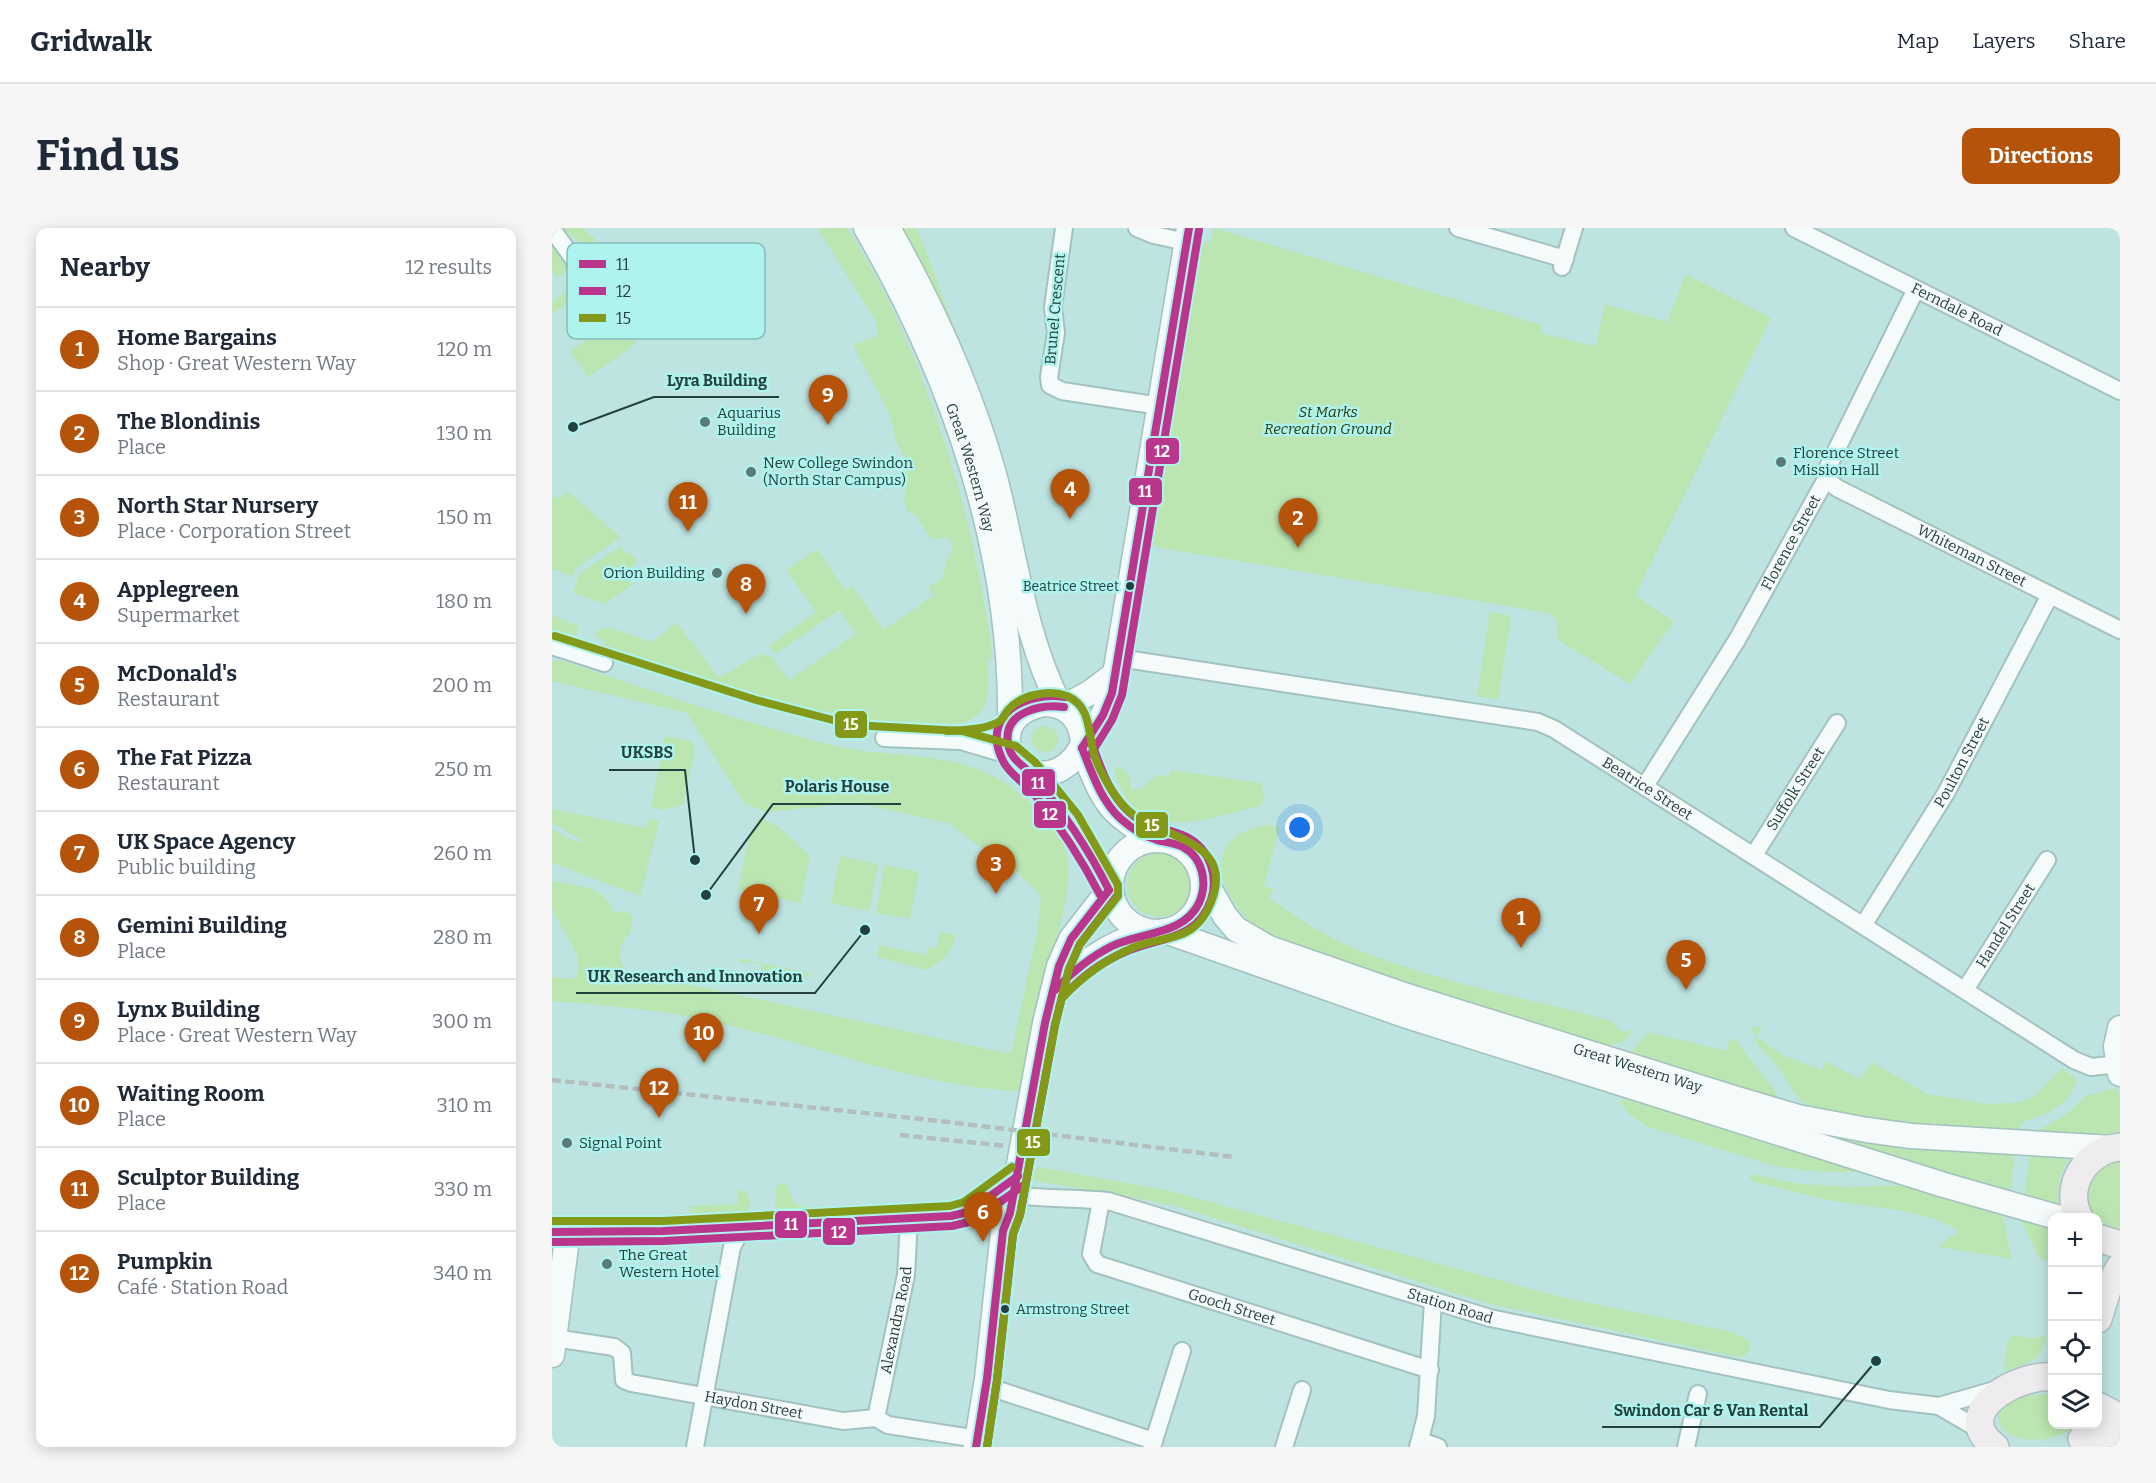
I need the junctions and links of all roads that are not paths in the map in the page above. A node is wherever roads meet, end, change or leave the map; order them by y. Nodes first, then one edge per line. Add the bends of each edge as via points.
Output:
1 (867, 228) edge
2 (888, 228) edge
3 (1064, 228) edge
4 (1137, 228) edge
5 (1458, 228) edge
6 (1574, 228) edge
7 (552, 229) edge
8 (1803, 230) edge
9 (1188, 235) edge
10 (567, 250) edge
11 (1916, 289) junction
12 (2120, 391) edge
13 (1160, 406) junction
14 (1826, 479) junction
15 (2050, 595) junction
16 (2120, 630) edge
17 (552, 646) edge
18 (604, 663) dead end
19 (1118, 666) junction
20 (1062, 706) junction
21 (1837, 723) dead end
22 (1009, 727) junction
23 (884, 738) dead end
24 (960, 741) junction
25 (1083, 744) junction
26 (1019, 763) junction
27 (1645, 786) junction
28 (1157, 840) junction
29 (1754, 855) junction
30 (2047, 860) dead end
31 (1205, 881) junction
32 (1109, 890) junction
33 (1864, 924) junction
34 (1156, 932) junction
35 (1055, 989) junction
36 (1965, 990) junction
37 (2120, 1028) edge
38 (2119, 1067) edge
39 (2116, 1148) edge
40 (1016, 1185) junction
41 (1101, 1201) junction
42 (968, 1212) junction
43 (2078, 1213) edge
44 (2048, 1215) edge
45 (909, 1220) junction
46 (743, 1226) junction
47 (1003, 1231) junction
48 (560, 1232) edge
49 (2102, 1240) edge
50 (2120, 1245) edge
51 (2120, 1267) edge
52 (1433, 1300) junction
53 (2102, 1304) edge
54 (553, 1346) edge
55 (1182, 1351) dead end
56 (2048, 1361) edge
57 (1430, 1370) junction
58 (1702, 1378) junction
59 (2032, 1380) edge
60 (986, 1386) junction
61 (1302, 1390) dead end
62 (704, 1397) junction
63 (1939, 1406) junction
64 (2102, 1409) edge
65 (876, 1418) junction
66 (2120, 1418) edge
67 (2120, 1434) edge
68 (2081, 1437) edge
69 (1982, 1439) edge
70 (977, 1443) edge
71 (1153, 1444) edge
72 (1419, 1444) edge
73 (695, 1447) edge
74 (1284, 1447) edge
75 (1438, 1447) edge
76 (1686, 1447) edge

1 - 22 main road, Great Western Way via 936,368 981,498 1008,637
2 - 20 main road, Great Western Way via 940,328 971,406 1004,514 1033,639 1043,671
3 - 13 street, Brunel Crescent via 1053,307 1056,336 1048,382 1062,391
4 - 9 street via 1154,235
5 - 6 street via 1563,264
7 - 10 street
8 - 11 street, Ferndale Road
9 - 13 main road
11 - 12 street, Ferndale Road
11 - 14 street, Florence Street via 1826,471
13 - 19 main road
14 - 15 street, Whiteman Street via 1919,531
14 - 27 street, Florence Street via 1737,640
15 - 16 street, Whiteman Street
15 - 33 street, Poulton Street via 1946,793
17 - 18 street
19 - 20 main road via 1091,692
19 - 25 main road via 1109,703
19 - 27 street, Beatrice Street via 1538,722
20 - 22 main road via 1036,705 1021,713
20 - 25 main road via 1077,721
21 - 29 street, Suffolk Street
22 - 24 street
22 - 26 main road via 1007,738
23 - 24 street
24 - 26 street
25 - 26 main road via 1071,762 1058,771 1040,773
25 - 28 main road via 1104,798 1130,826
26 - 32 main road via 1074,828
27 - 29 street, Beatrice Street
28 - 31 main road via 1187,850
28 - 32 main road via 1140,843 1124,854 1112,872
29 - 33 street, Beatrice Street
30 - 36 street, Handel Street
31 - 34 main road via 1200,900 1184,923
31 - 39 main road, Great Western Way via 1224,916 1236,929 1269,948 1419,1000 1757,1105 1834,1125 1911,1136
32 - 34 main road via 1119,914 1133,926
32 - 35 main road via 1067,946
33 - 36 street, Beatrice Street
34 - 35 main road via 1096,954
34 - 44 main road, Great Western Way via 1404,1015
35 - 40 main road via 1045,1023
36 - 38 street, Beatrice Street via 2082,1065
37 - 38 main road via 2116,1046
39 - 43 main road via 2093,1156 2079,1172 2073,1193
40 - 41 street, Station Road
40 - 42 main road, Station Road via 993,1206
40 - 47 main road
41 - 52 street, Station Road via 1151,1212
41 - 57 street, Gooch Street via 1091,1254 1096,1264
42 - 45 main road, Station Road
42 - 47 main road via 995,1223
45 - 46 main road, Station Road
45 - 65 street, Alexandra Road via 907,1268
46 - 48 main road, Station Road
46 - 62 street via 732,1244
47 - 60 main road
48 - 54 main road
49 - 50 main road
51 - 53 main road
52 - 57 street
52 - 58 street, Station Road via 1490,1318 1681,1358
54 - 62 street, Haydon Street via 606,1345 619,1350 624,1358 623,1375 627,1382
55 - 71 street
56 - 59 main road
57 - 72 street
58 - 63 street, Station Road
58 - 76 street
59 - 63 street, Station Road
59 - 69 main road via 1998,1393 1987,1404
60 - 70 main road
60 - 71 street
61 - 74 street
62 - 65 street, Haydon Street via 843,1421
62 - 73 street
63 - 69 street, Station Road
64 - 66 main road
65 - 70 street, Haydon Street via 888,1425
67 - 68 main road
72 - 75 street

